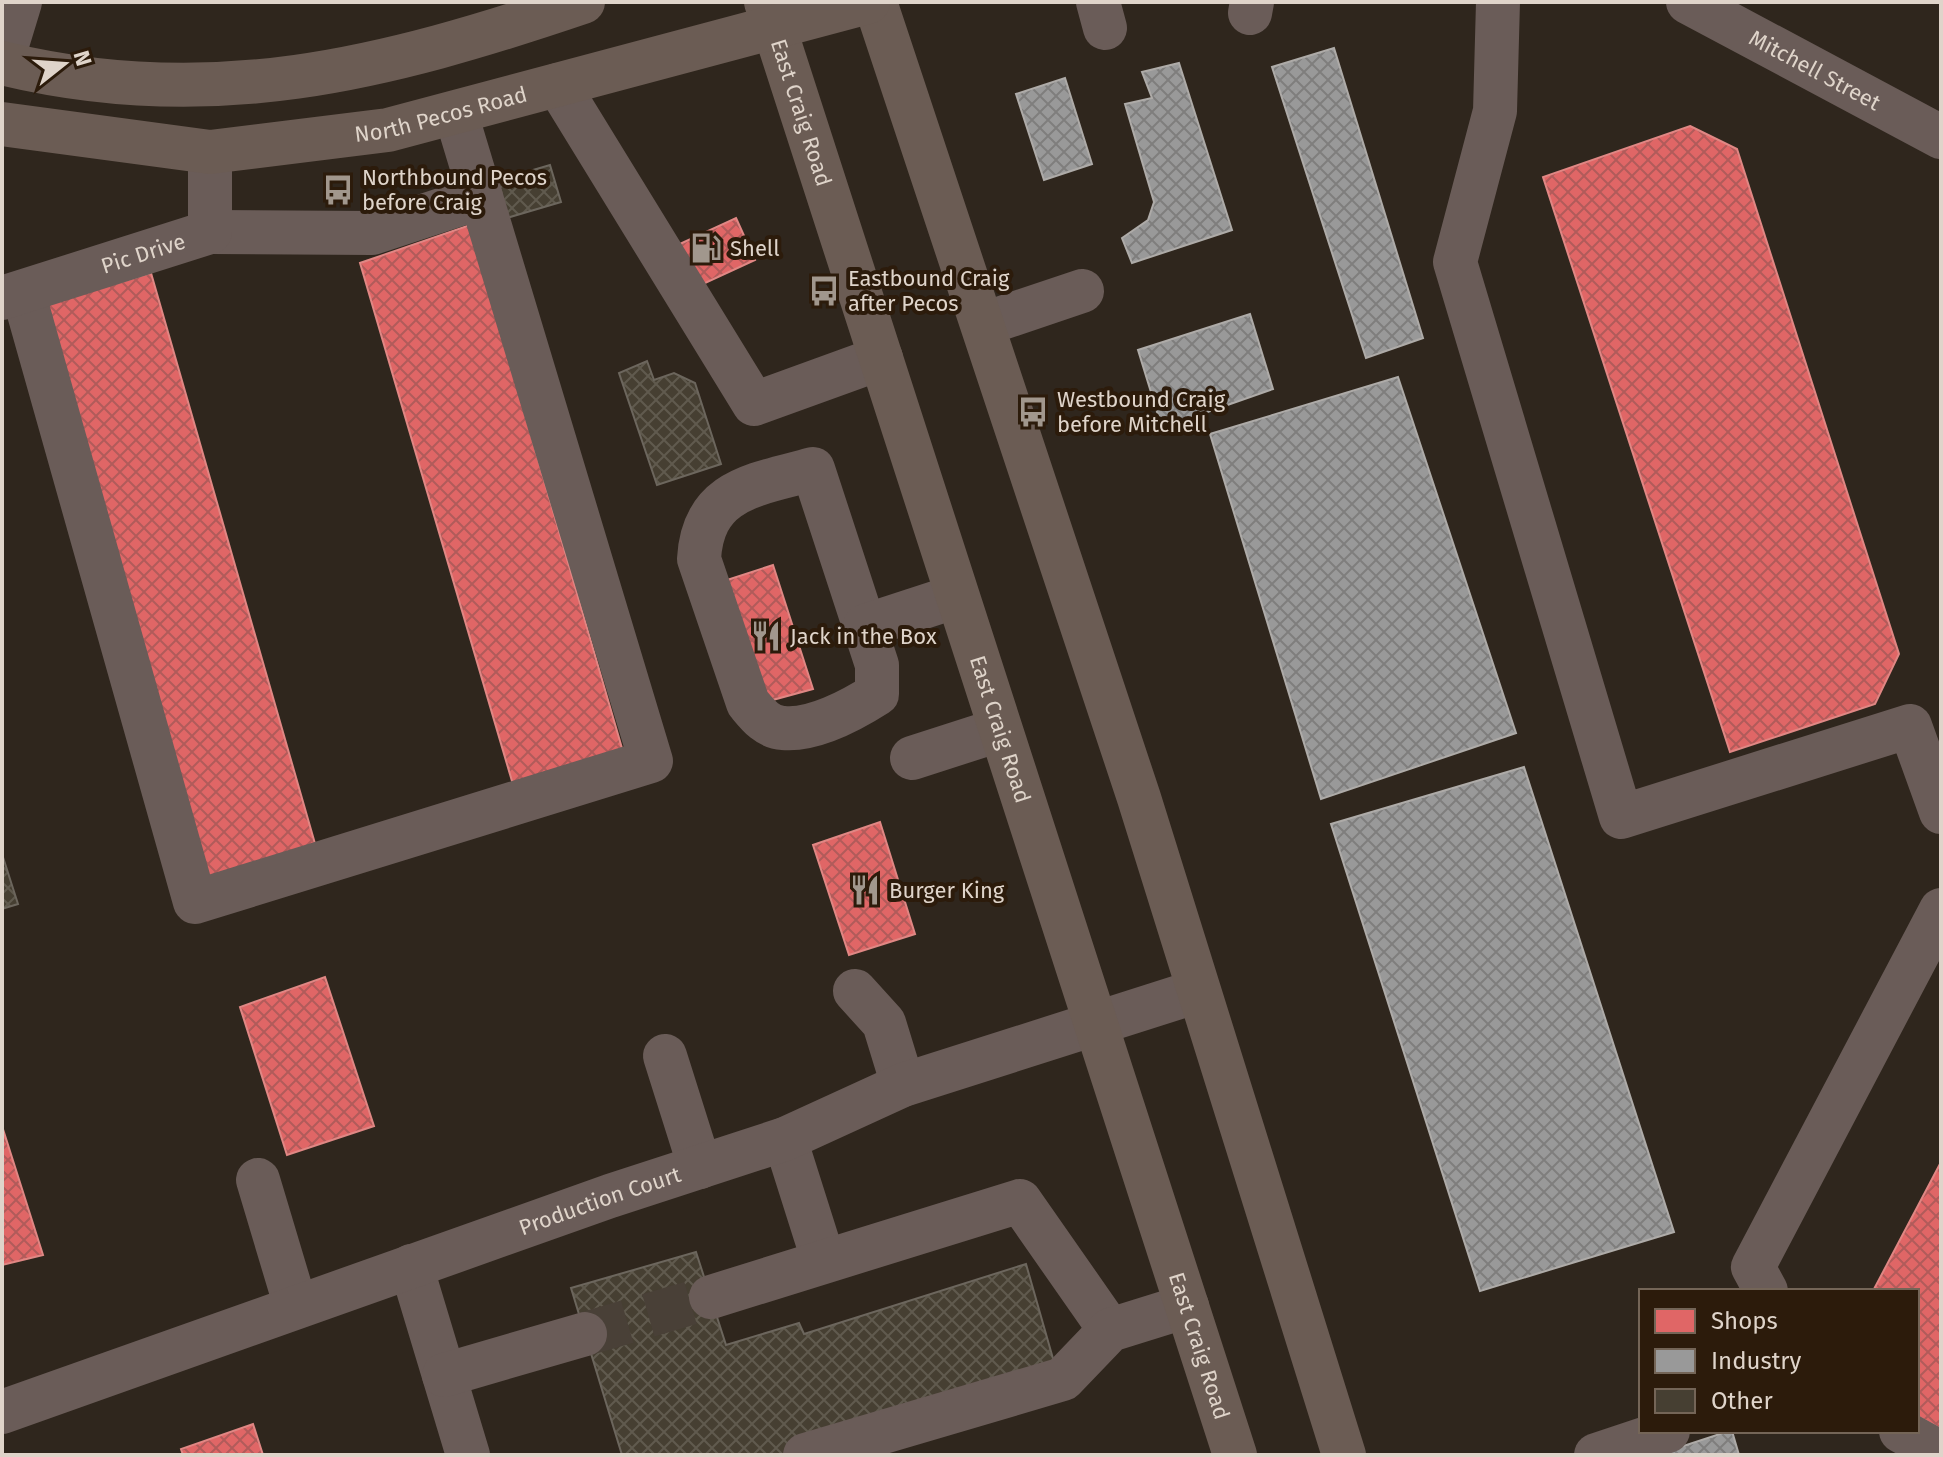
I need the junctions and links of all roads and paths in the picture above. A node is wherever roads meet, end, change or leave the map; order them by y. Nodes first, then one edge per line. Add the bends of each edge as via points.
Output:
1 (20, 2) edge
2 (583, 2) edge
3 (868, 2) edge
4 (875, 2) edge
5 (1498, 2) edge
6 (1688, 2) edge
7 (770, 13) edge
8 (2, 62) edge
9 (558, 85) junction
10 (456, 114) junction
11 (2, 124) edge
12 (1941, 137) edge
13 (210, 152) junction
14 (481, 197) junction
15 (210, 232) junction
16 (1082, 291) dead end
17 (13, 295) edge
18 (984, 324) junction
19 (881, 358) junction
20 (957, 596) junction
21 (865, 626) junction
22 (999, 730) junction
23 (912, 758) dead end
24 (1941, 812) edge
25 (1941, 910) edge
26 (855, 991) dead end
27 (1198, 991) junction
28 (1096, 1025) junction
29 (665, 1056) dead end
30 (903, 1085) junction
31 (785, 1139) junction
32 (700, 1167) junction
33 (258, 1180) dead end
34 (823, 1259) junction
35 (411, 1266) junction
36 (1765, 1289) edge
37 (711, 1297) tunnel mouth
38 (1187, 1306) junction
39 (296, 1307) junction
40 (1110, 1330) junction
41 (585, 1334) tunnel mouth
42 (444, 1375) junction
43 (2, 1412) edge
44 (1662, 1433) edge
45 (1905, 1433) edge
46 (1941, 1453) edge
47 (468, 1455) edge
48 (805, 1455) edge
49 (1235, 1455) edge
50 (1344, 1455) edge
51 (1596, 1455) edge

1 - 8 street
2 - 8 main road via 406,58 283,81 163,87 49,74
3 - 7 main road, North Pecos Road
4 - 18 main road
5 - 24 street via 1495,111 1455,262 1621,817 1910,726
6 - 12 street, Mitchell Street
7 - 9 main road, North Pecos Road
7 - 19 main road, East Craig Road
9 - 10 main road, North Pecos Road
9 - 19 street via 754,404
10 - 13 main road, North Pecos Road via 388,130
10 - 14 street
11 - 13 main road, North Pecos Road
13 - 15 street, Pic Drive
14 - 15 street via 372,233
14 - 17 street via 651,761 195,902
15 - 17 street, Pic Drive
16 - 18 street
18 - 27 main road
19 - 20 main road, East Craig Road
20 - 21 street
20 - 22 main road, East Craig Road
21 - 21 street via 813,469 741,489 713,508 701,534 699,559 748,703 762,720 782,728 806,725 854,709 877,694 877,665
22 - 23 street
22 - 28 main road, East Craig Road
25 - 36 street via 1753,1267
26 - 30 street via 884,1023
27 - 28 street, Production Court
27 - 50 main road
28 - 30 street, Production Court
28 - 38 main road, East Craig Road
29 - 32 street
30 - 31 street, Production Court
31 - 32 street, Production Court
31 - 34 street
32 - 35 street, Production Court
33 - 39 street
34 - 37 street
34 - 40 street via 1020,1201
35 - 39 street, Production Court
35 - 42 street
38 - 40 street
38 - 49 main road, East Craig Road
39 - 43 street, Production Court
40 - 48 street via 1063,1379
41 - 42 street
42 - 47 street
44 - 51 street
45 - 46 street

